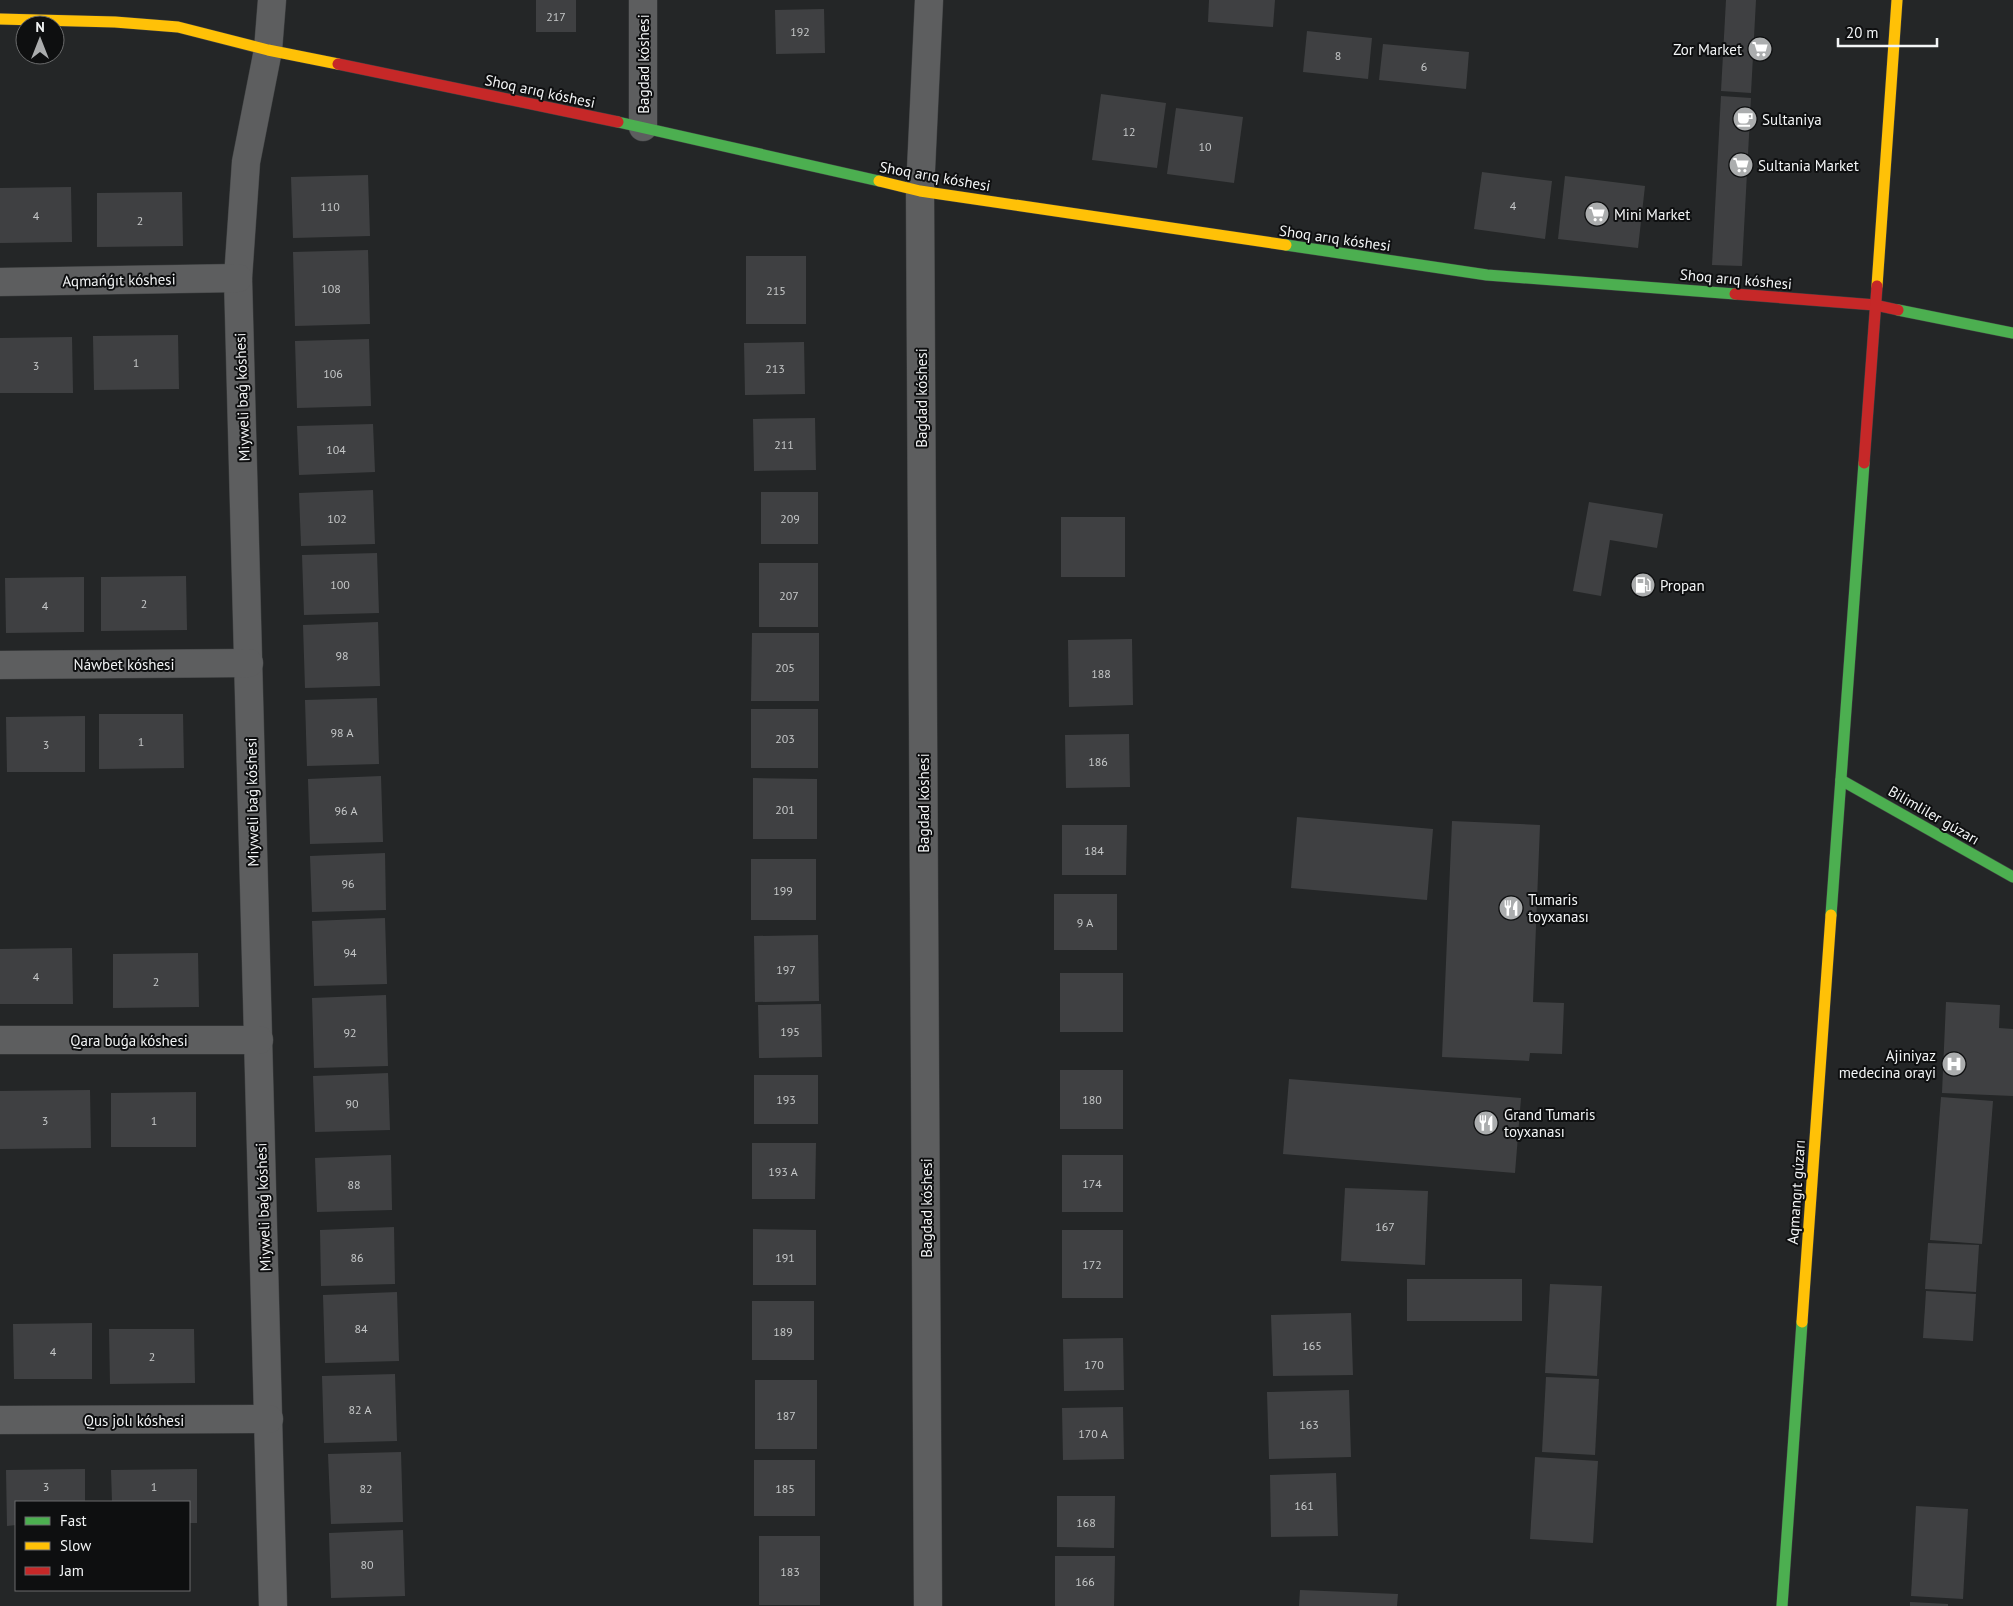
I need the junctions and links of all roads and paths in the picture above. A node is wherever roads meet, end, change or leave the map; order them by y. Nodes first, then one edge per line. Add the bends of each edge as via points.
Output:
1 (272, 0) edge
2 (643, 0) edge
3 (929, 0) edge
4 (1897, 0) edge
5 (0, 19) edge
6 (268, 50) junction
7 (643, 127) junction
8 (920, 191) junction
9 (238, 278) junction
10 (0, 282) edge
11 (1875, 305) junction
12 (2013, 333) edge
13 (249, 663) junction
14 (0, 665) edge
15 (1841, 780) junction
16 (2013, 877) edge
17 (0, 1040) edge
18 (259, 1040) junction
19 (269, 1419) junction
20 (0, 1420) edge
21 (274, 1606) edge
22 (928, 1606) edge
23 (1782, 1606) edge

1 - 6 street, Miyweli baǵ kóshesi
2 - 7 street, Bagdad kóshesi
3 - 8 street, Bagdad kóshesi
4 - 11 street, Aqmangıt gúzarı
5 - 6 street, Shoq arıq kóshesi via 178,27
6 - 7 street, Shoq arıq kóshesi
6 - 9 street, Miyweli baǵ kóshesi via 246,162
7 - 8 street, Shoq arıq kóshesi
8 - 11 street, Shoq arıq kóshesi via 1487,275
8 - 22 street, Bagdad kóshesi
9 - 10 street, Aqmańǵıt kóshesi
9 - 13 street, Miyweli baǵ kóshesi
11 - 12 street, Shoq arıq kóshesi
11 - 15 street, Aqmangıt gúzarı
13 - 14 street, Náwbet kóshesi
13 - 18 street, Miyweli baǵ kóshesi
15 - 16 street, Bilimliler gúzarı
15 - 23 street, Aqmangıt gúzarı
17 - 18 street, Qara buǵa kóshesi
18 - 19 street, Miyweli baǵ kóshesi
19 - 20 street, Qus jolı kóshesi
19 - 21 street, Miyweli baǵ kóshesi

